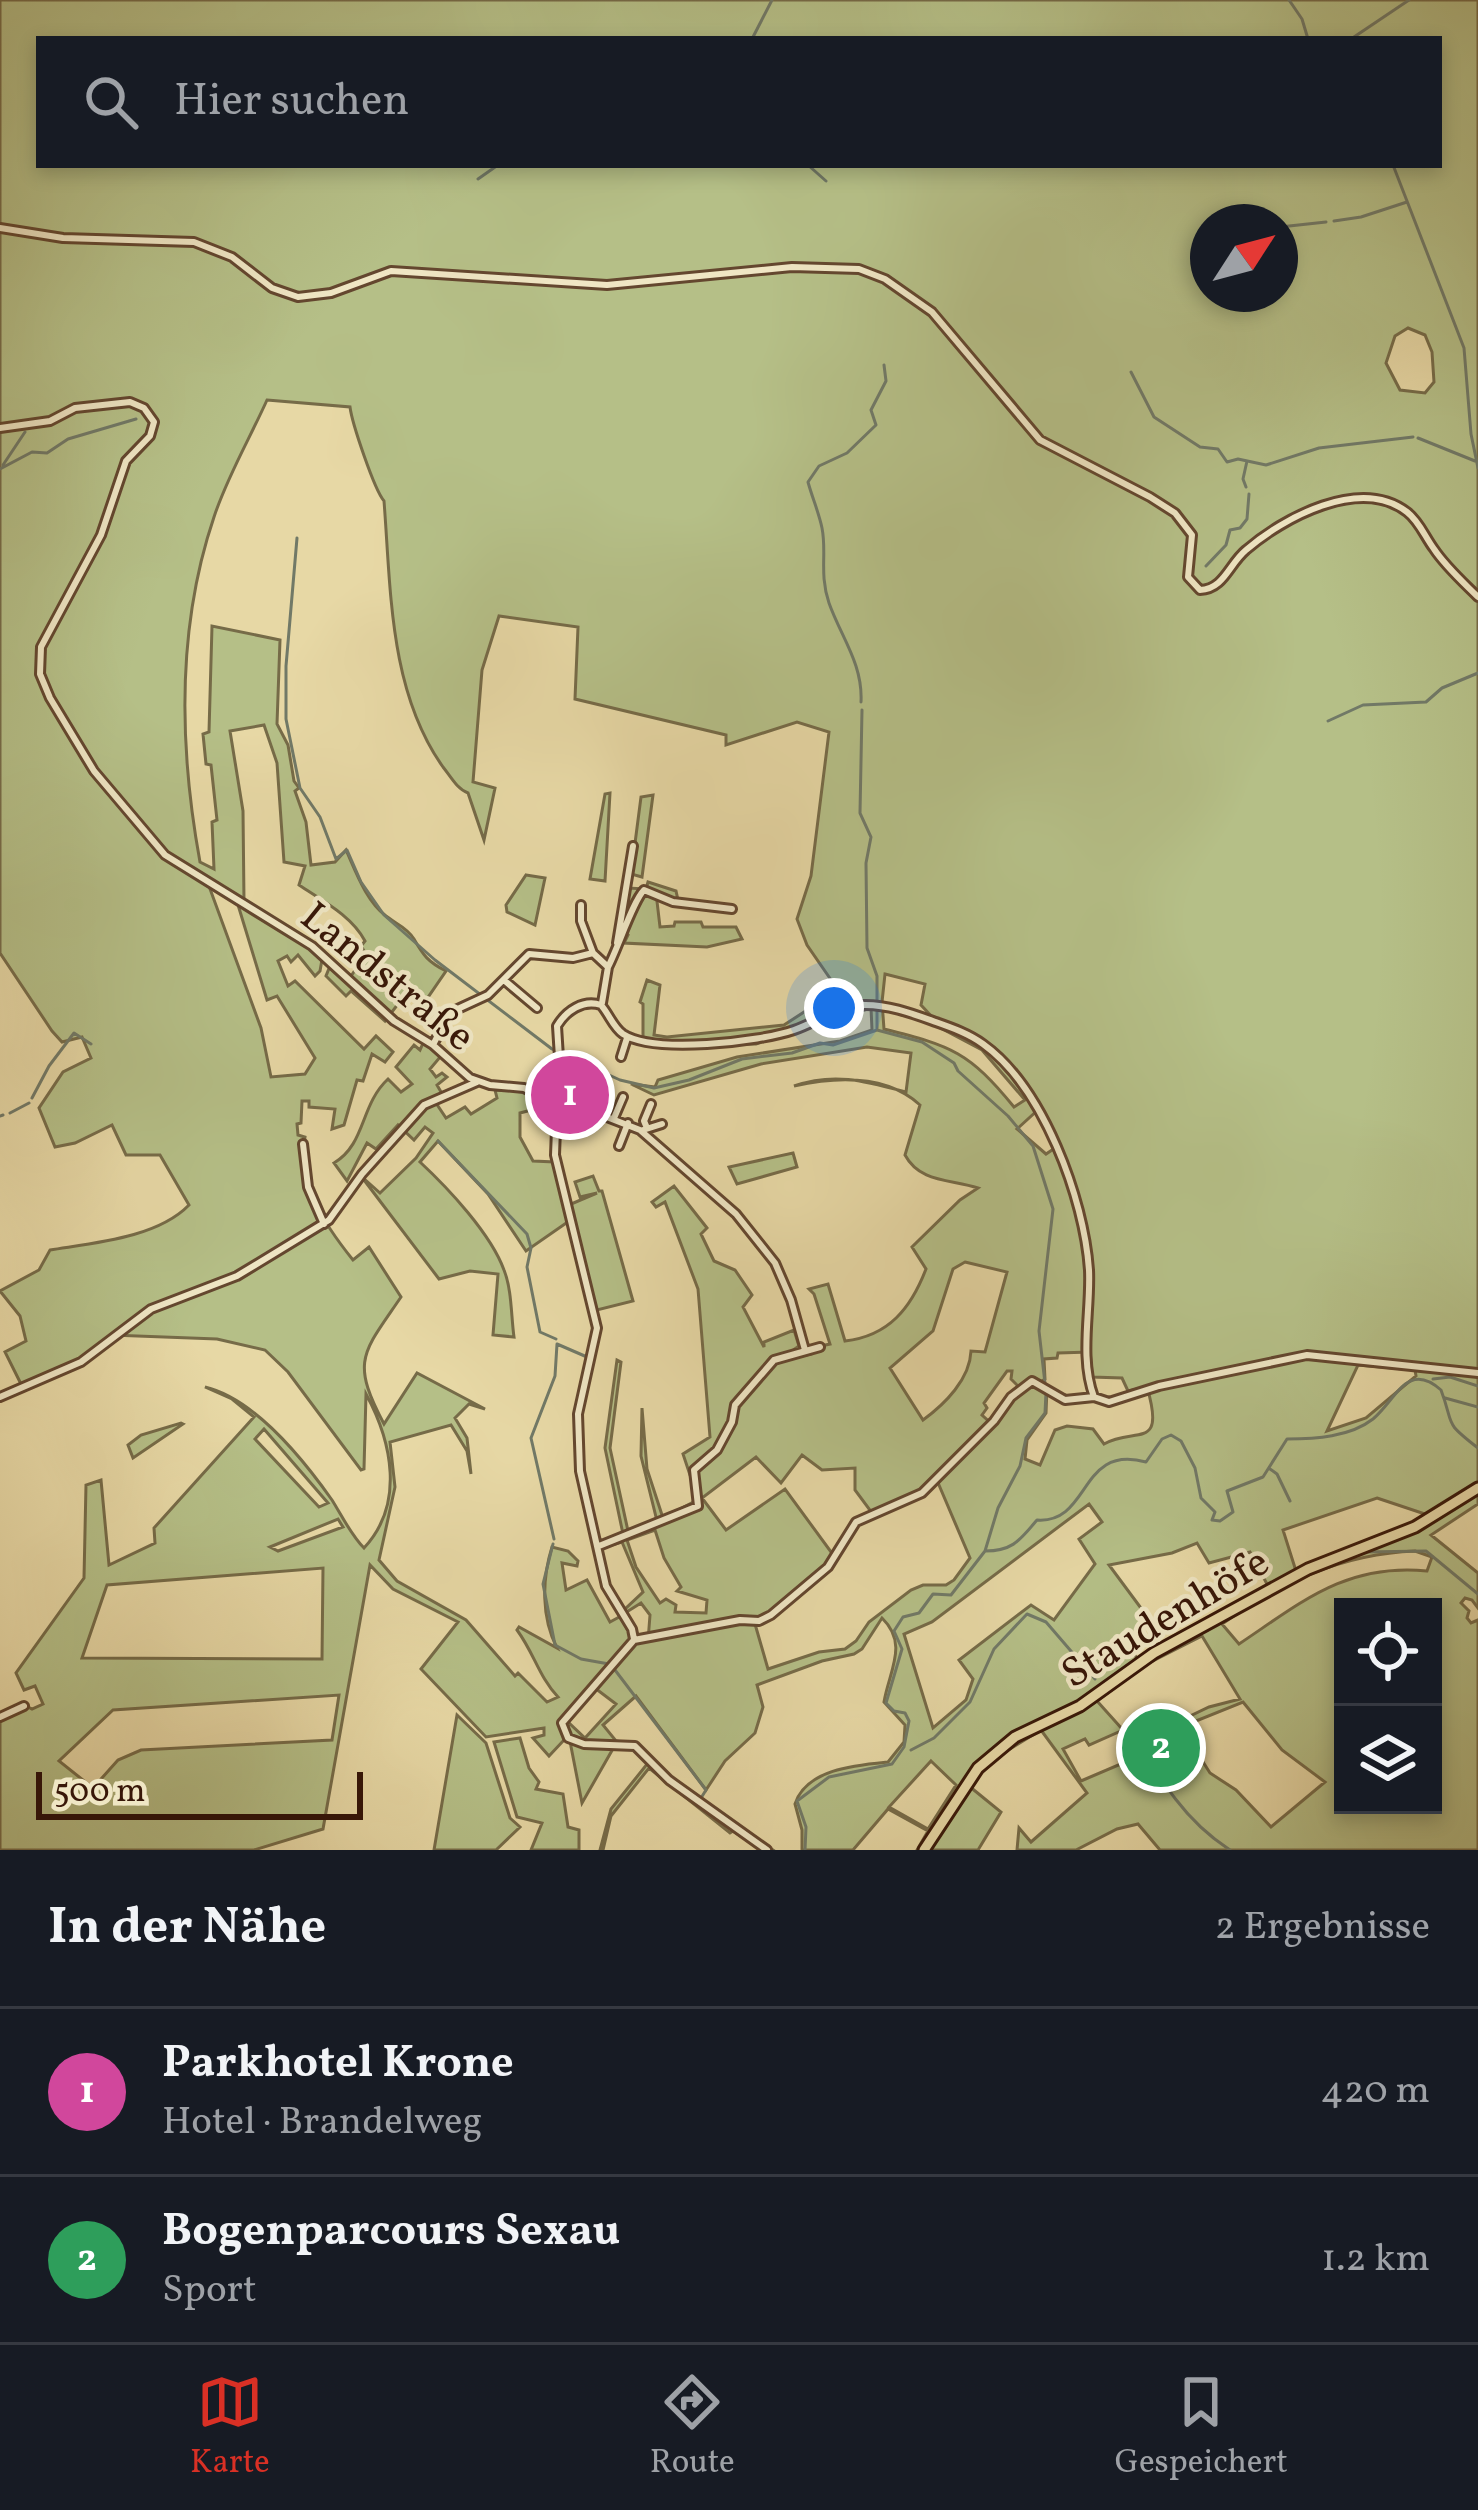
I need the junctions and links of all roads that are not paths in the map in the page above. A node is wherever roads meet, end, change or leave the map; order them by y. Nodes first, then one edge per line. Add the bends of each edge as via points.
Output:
1 (0, 228) edge
2 (0, 428) edge
3 (1478, 597) edge
4 (633, 846) dead end
5 (580, 904) dead end
6 (731, 909) dead end
7 (617, 950) junction
8 (593, 953) junction
9 (608, 967) junction
10 (506, 981) junction
11 (601, 1005) junction
12 (537, 1008) dead end
13 (628, 1036) junction
14 (434, 1045) junction
15 (621, 1057) dead end
16 (476, 1082) junction
17 (623, 1097) dead end
18 (558, 1098) junction
19 (652, 1104) dead end
20 (614, 1118) junction
21 (628, 1123) junction
22 (662, 1124) dead end
23 (644, 1130) junction
24 (303, 1144) dead end
25 (619, 1145) dead end
26 (324, 1224) junction
27 (820, 1347) dead end
28 (805, 1350) junction
29 (1478, 1373) edge
30 (0, 1397) edge
31 (1094, 1397) junction
32 (1478, 1488) edge
33 (599, 1546) junction
34 (634, 1640) junction
35 (24, 1706) dead end
36 (0, 1717) edge
37 (767, 1850) edge
38 (924, 1850) edge

1 - 3 street via 194,242 298,297 391,271 607,286 792,266 860,269 932,312 1040,440 1175,513 1192,535 1188,577 1200,590 1219,584 1249,547 1296,517 1372,500 1409,513
2 - 14 street, Landstraße via 130,402 150,415 154,430 125,460 100,535 41,647 50,698 109,792 166,855 312,946 394,1021
4 - 7 street
5 - 8 street
6 - 7 street via 644,890
7 - 9 street
8 - 9 street
8 - 10 street via 529,954
9 - 11 street
10 - 12 street
10 - 14 street via 449,1013
11 - 13 street
11 - 18 street via 575,1008 556,1026
13 - 15 street
13 - 31 street via 752,1040 870,1005 982,1044 1049,1128 1080,1214
14 - 16 street, Landstraße
16 - 18 street, Landstraße
16 - 26 street via 424,1105
17 - 20 street
18 - 20 street, Landstraße
18 - 33 street via 557,1166 597,1328 577,1444
19 - 23 street
20 - 21 street, Landstraße
21 - 23 street, Landstraße
21 - 25 street
22 - 23 street
23 - 28 street, Landstraße via 758,1238 786,1288
24 - 26 street via 308,1187
26 - 30 street via 237,1276 151,1309 81,1362
27 - 28 street
28 - 33 street via 774,1360 735,1405 717,1450 694,1470 698,1506
29 - 31 street via 1307,1355 1109,1402
31 - 34 street via 1065,1400 1039,1382 1025,1384 922,1493 856,1522 828,1567 771,1615
32 - 38 main road, Staudenhöfe via 1415,1527 1308,1569 1015,1737 978,1768
33 - 34 street via 606,1586
34 - 37 street via 562,1723 568,1738 634,1746
35 - 36 street

